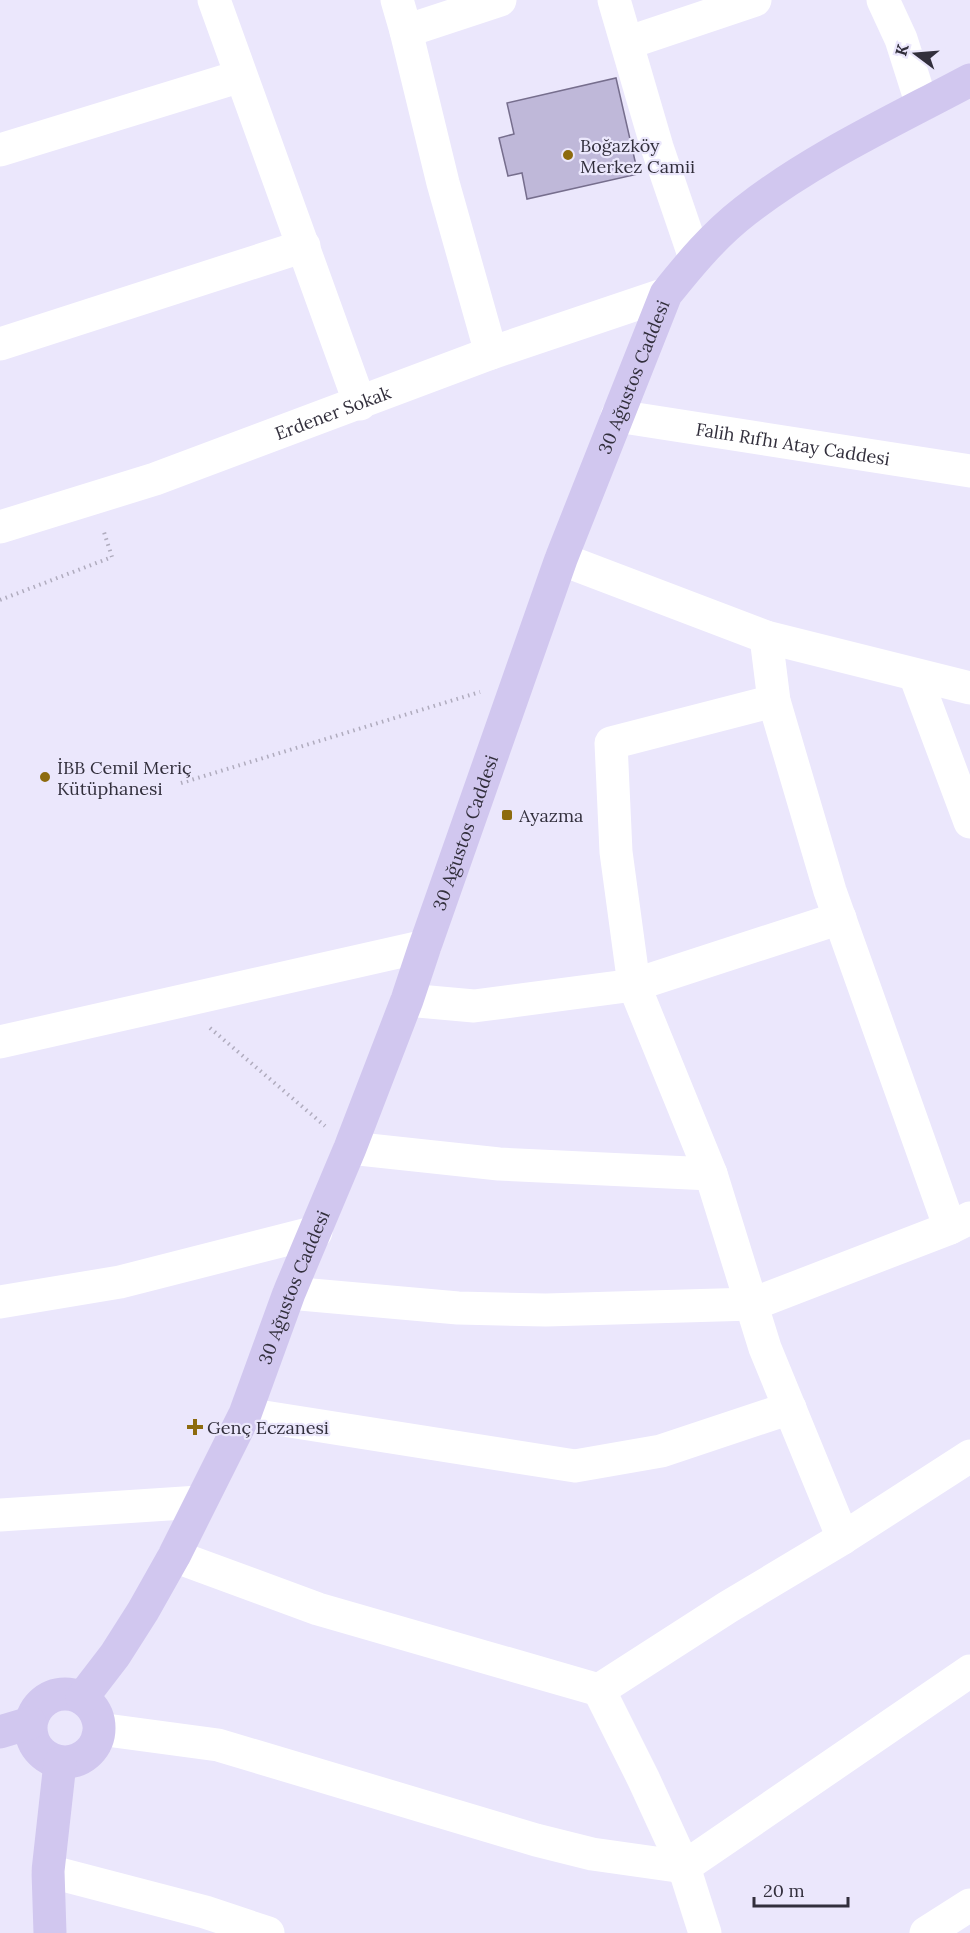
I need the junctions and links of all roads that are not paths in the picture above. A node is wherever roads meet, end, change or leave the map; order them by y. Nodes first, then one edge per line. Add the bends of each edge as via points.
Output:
1 (214, 0) edge
2 (397, 0) edge
3 (500, 0) edge
4 (614, 0) edge
5 (755, 0) edge
6 (883, 0) edge
7 (406, 32) junction
8 (627, 43) junction
9 (241, 76) junction
10 (970, 80) edge
11 (922, 105) junction
12 (0, 150) edge
13 (304, 246) junction
14 (695, 258) junction
15 (666, 294) junction
16 (0, 344) edge
17 (491, 353) junction
18 (360, 404) junction
19 (617, 416) junction
20 (970, 471) edge
21 (0, 527) edge
22 (561, 559) junction
23 (766, 637) junction
24 (915, 675) junction
25 (970, 688) edge
26 (774, 701) junction
27 (970, 822) edge
28 (840, 918) junction
29 (425, 945) junction
30 (633, 985) junction
31 (407, 1000) junction
32 (0, 1042) edge
33 (350, 1148) junction
34 (711, 1174) junction
35 (960, 1223) edge
36 (316, 1232) junction
37 (289, 1293) junction
38 (0, 1302) edge
39 (753, 1304) junction
40 (790, 1408) junction
41 (245, 1414) junction
42 (970, 1456) edge
43 (199, 1502) junction
44 (0, 1515) edge
45 (843, 1538) junction
46 (174, 1556) junction
47 (970, 1671) edge
48 (599, 1690) junction
49 (82, 1698) junction
50 (15, 1728) edge
51 (99, 1729) junction
52 (60, 1762) junction
53 (684, 1867) junction
54 (48, 1871) junction
55 (970, 1905) edge
56 (50, 1933) edge
57 (268, 1933) edge
58 (705, 1933) edge
59 (926, 1933) edge

1 - 9 street
2 - 7 street
3 - 7 street
4 - 8 street
5 - 8 street
6 - 11 street via 902,39
7 - 17 street
8 - 14 street
9 - 12 street
9 - 13 street
10 - 11 main road, 30 Ağustos Caddesi
11 - 14 main road, 30 Ağustos Caddesi via 807,169 745,211
13 - 16 street
13 - 18 street
14 - 15 main road, 30 Ağustos Caddesi
15 - 17 street, Erdener Sokak
15 - 19 main road, 30 Ağustos Caddesi
17 - 18 street, Erdener Sokak
18 - 21 street, Erdener Sokak via 155,479
19 - 20 street, Falih Rıfhı Atay Caddesi
19 - 22 main road, 30 Ağustos Caddesi
22 - 23 street
22 - 29 main road, 30 Ağustos Caddesi
23 - 24 street
23 - 26 street
24 - 25 street
24 - 27 street
26 - 28 street
26 - 30 street via 611,743 616,852
28 - 30 street
28 - 35 street
29 - 31 main road, 30 Ağustos Caddesi
29 - 32 street
30 - 31 street via 474,1006
30 - 34 street
31 - 33 main road, 30 Ağustos Caddesi
33 - 34 street via 499,1164
33 - 36 main road, 30 Ağustos Caddesi
34 - 39 street
35 - 39 street
36 - 37 main road, 30 Ağustos Caddesi
36 - 38 street via 120,1282
37 - 39 street via 458,1308 546,1310
37 - 41 main road, 30 Ağustos Caddesi
39 - 40 street via 765,1348
40 - 41 street via 661,1451 575,1466
40 - 45 street
41 - 43 main road, 30 Ağustos Caddesi
42 - 45 street
43 - 44 street
43 - 46 main road, 30 Ağustos Caddesi
45 - 48 street
46 - 48 street via 318,1609
46 - 49 main road, 30 Ağustos Caddesi via 116,1655
47 - 53 street
48 - 53 street
49 - 50 main road via 72,1694 49,1698
49 - 51 main road via 98,1716
50 - 52 main road via 31,1734 41,1753
51 - 52 main road via 98,1740 83,1758
51 - 53 street via 218,1745 536,1840 592,1854
52 - 54 main road
53 - 58 street
54 - 56 main road
54 - 57 street via 205,1912
55 - 59 street

